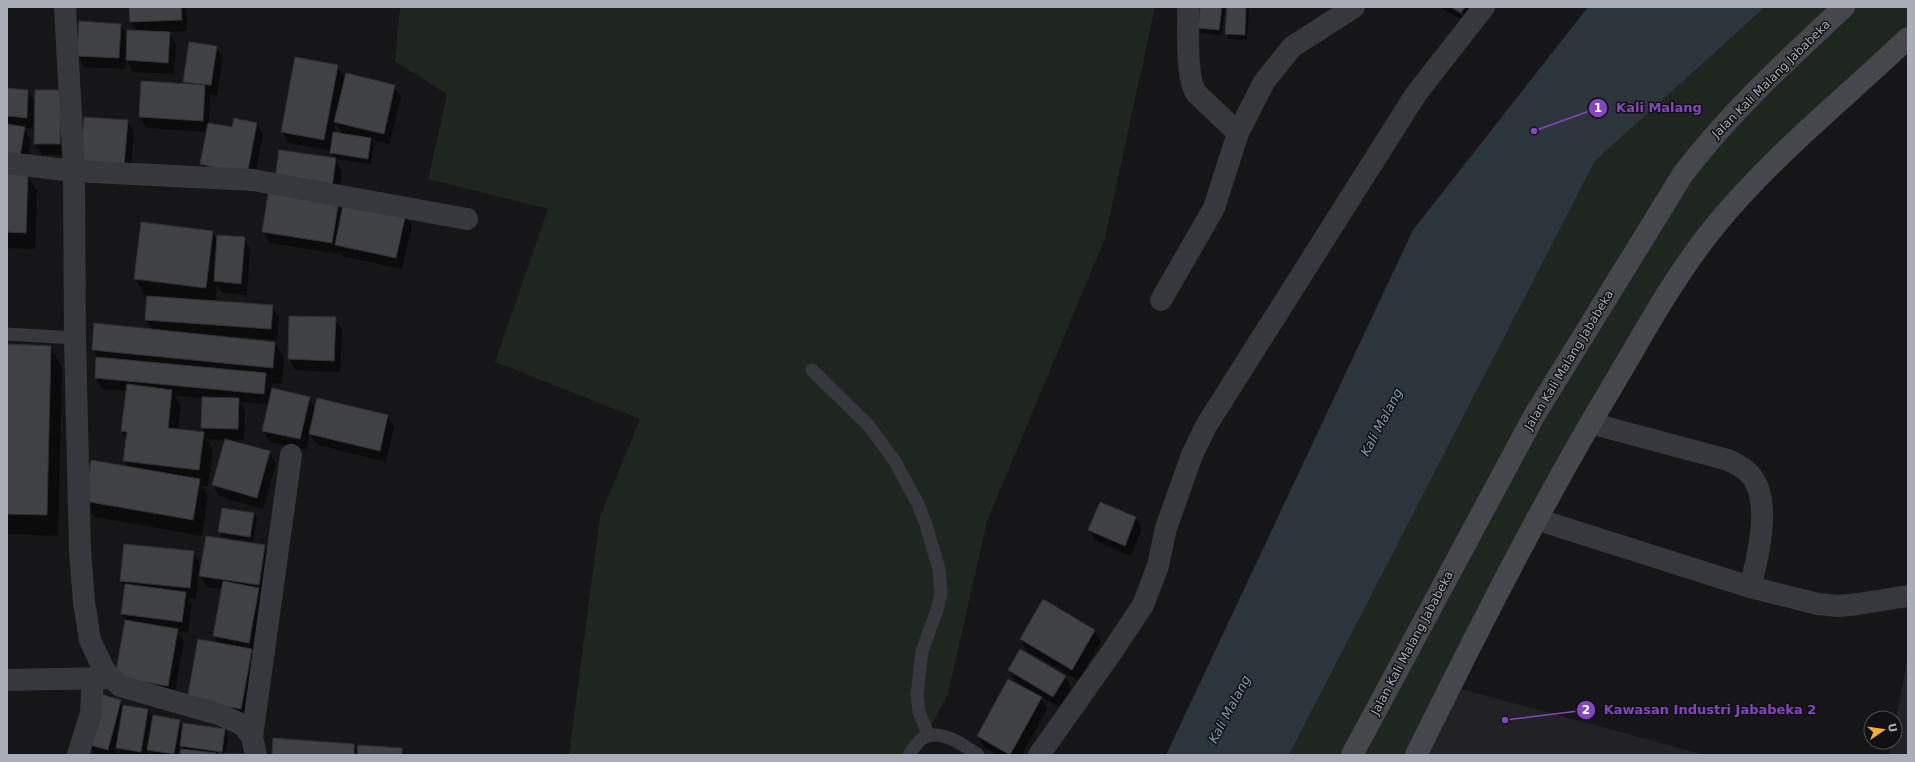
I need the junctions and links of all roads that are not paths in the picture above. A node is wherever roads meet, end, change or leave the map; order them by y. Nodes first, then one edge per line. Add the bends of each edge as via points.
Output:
1 (65, 7) edge
2 (1188, 7) edge
3 (1354, 7) edge
4 (1484, 7) edge
5 (1844, 7) edge
6 (1907, 43) edge
7 (1238, 133) junction
8 (7, 163) edge
9 (74, 171) junction
10 (467, 219) dead end
11 (1161, 300) dead end
12 (7, 334) edge
13 (75, 338) junction
14 (812, 370) dead end
15 (1590, 424) junction
16 (291, 455) dead end
17 (1536, 519) junction
18 (1750, 587) junction
19 (1908, 596) edge
20 (102, 678) junction
21 (7, 680) edge
22 (929, 736) junction
23 (254, 746) edge
24 (78, 755) edge
25 (909, 755) edge
26 (978, 755) edge
27 (1039, 755) edge
28 (1352, 755) edge
29 (1416, 755) edge

1 - 9 street
2 - 7 street via 1192,87
3 - 7 street via 1287,51 1264,82
4 - 27 street via 1416,94 1206,426 1192,454 1166,528 1158,566 1143,605
5 - 28 main road, Jalan Kali Malang Jababeka via 1744,102 1708,140 1683,174 1534,416
6 - 15 main road via 1811,127 1715,226 1667,294
7 - 11 street via 1214,208
8 - 9 street
9 - 10 street via 252,180
9 - 13 street
12 - 13 lane
13 - 20 street via 80,550 84,602 90,640 99,661
14 - 22 lane via 868,426 886,449 908,483 926,525 938,569 941,594 922,651 917,694 919,712
15 - 17 main road
15 - 18 street via 1728,460 1746,470 1757,485 1762,522 1758,560
16 - 23 street
17 - 18 street
17 - 29 main road
18 - 19 street via 1818,604 1838,606
20 - 21 street
20 - 23 street via 125,689 218,714 244,726
20 - 24 street
22 - 25 lane via 919,741
22 - 26 lane via 942,735

